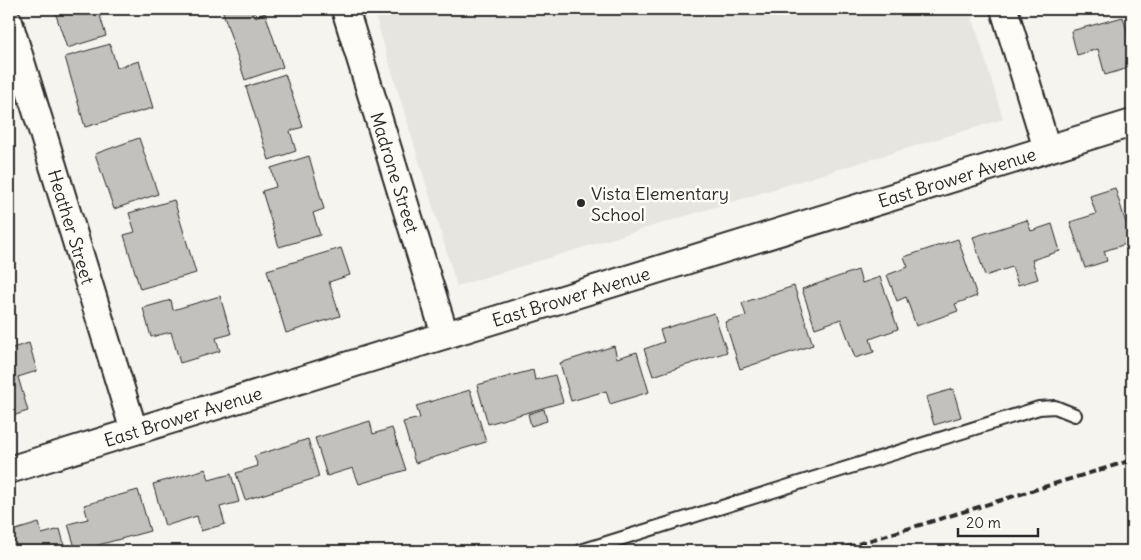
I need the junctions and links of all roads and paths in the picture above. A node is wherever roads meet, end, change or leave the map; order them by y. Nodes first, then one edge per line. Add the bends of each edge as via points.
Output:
1 (346, 9) edge
2 (1004, 9) edge
3 (9, 22) edge
4 (1132, 123) edge
5 (1047, 149) junction
6 (445, 335) junction
7 (1075, 415) dead end
8 (134, 431) junction
9 (9, 470) edge
10 (581, 551) edge

1 - 6 street, Madrone Street
2 - 5 street
3 - 8 street, Heather Street
4 - 5 street, East Brower Avenue
5 - 6 street, East Brower Avenue
6 - 8 street, East Brower Avenue
7 - 10 lane via 1055,407 1039,408
8 - 9 street, East Brower Avenue

